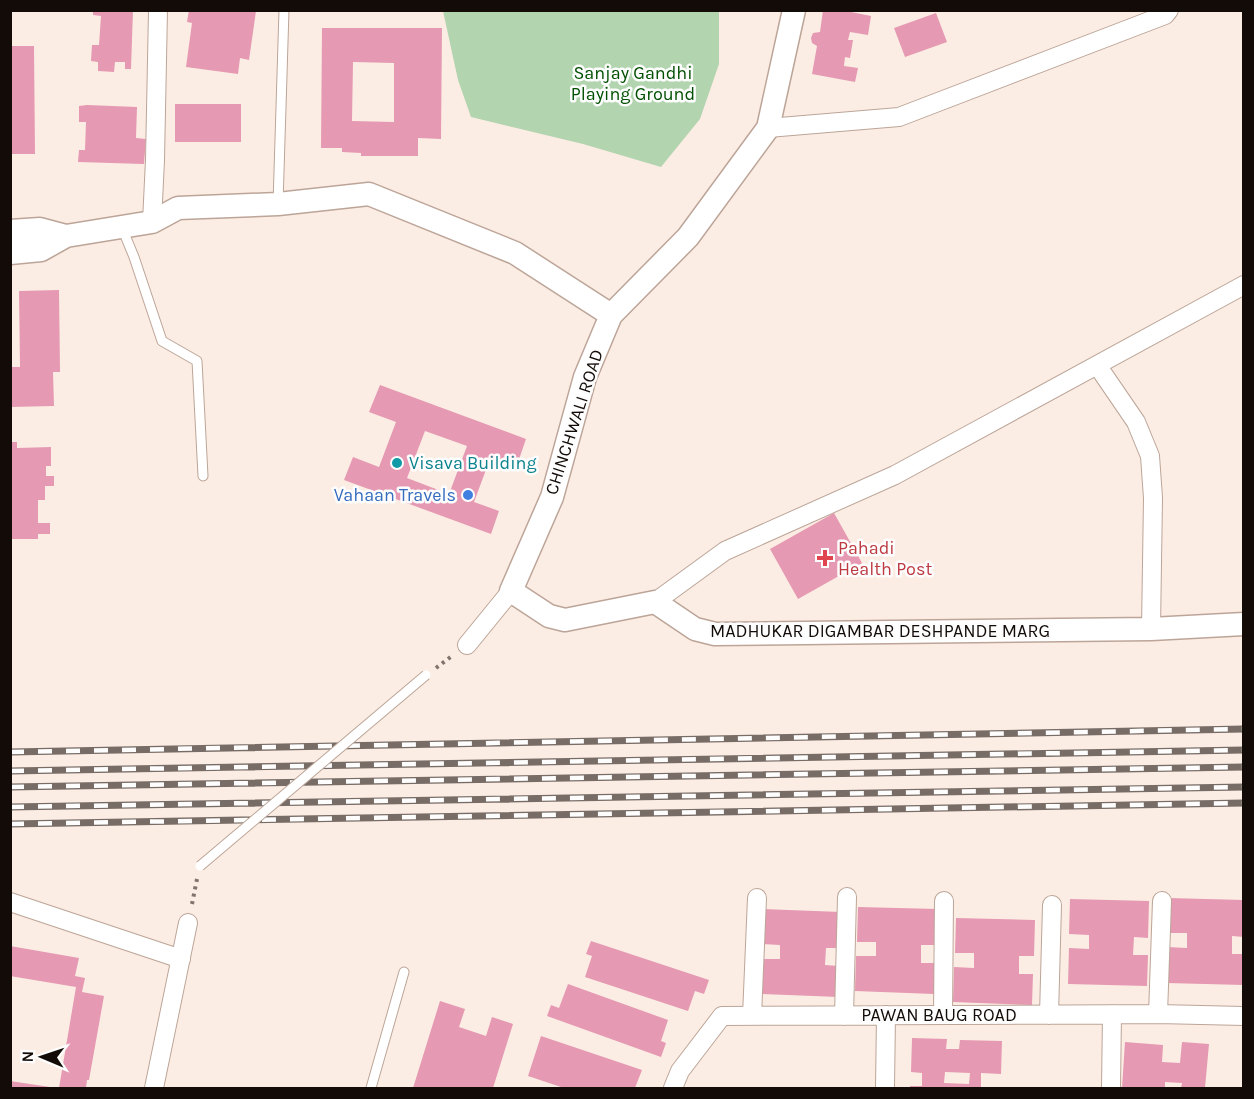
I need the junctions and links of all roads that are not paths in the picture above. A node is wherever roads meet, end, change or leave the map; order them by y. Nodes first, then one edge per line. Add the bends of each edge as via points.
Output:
1 (158, 10) edge
2 (284, 10) edge
3 (794, 10) edge
4 (1169, 10) edge
5 (768, 128) junction
6 (278, 204) junction
7 (152, 222) junction
8 (122, 228) junction
9 (15, 242) edge
10 (1244, 285) edge
11 (611, 315) junction
12 (1097, 365) junction
13 (203, 476) dead end
14 (511, 591) junction
15 (655, 602) junction
16 (1244, 624) edge
17 (1151, 629) junction
18 (467, 645) road end
19 (426, 675) road end
20 (200, 866) road end
21 (847, 897) dead end
22 (757, 898) dead end
23 (944, 901) dead end
24 (1162, 901) dead end
25 (10, 902) edge
26 (1052, 905) dead end
27 (188, 923) road end
28 (181, 959) junction
29 (404, 972) dead end
30 (1112, 1014) junction
31 (1158, 1014) junction
32 (886, 1015) junction
33 (944, 1015) junction
34 (1049, 1015) junction
35 (752, 1016) junction
36 (844, 1016) junction
37 (1244, 1016) edge
38 (154, 1089) edge
39 (371, 1089) edge
40 (673, 1089) edge
41 (885, 1089) edge
42 (1111, 1089) edge

1 - 7 street
2 - 6 lane
3 - 5 street, CHINCHWALI ROAD
4 - 5 street via 1165,15 899,117
5 - 11 street, CHINCHWALI ROAD via 688,237
6 - 7 street via 178,208
6 - 11 street via 369,194 515,253
7 - 8 street
8 - 9 street via 66,236 40,229
8 - 13 lane via 162,342 197,361
10 - 12 street
11 - 14 street, CHINCHWALI ROAD via 585,377 552,497
12 - 15 street via 895,475 725,551
12 - 17 street via 1136,422 1150,456
14 - 15 street via 549,616 565,620
14 - 18 street
15 - 17 street, MADHUKAR DIGAMBAR DESHPANDE MARG via 695,629 715,634
16 - 17 street, MADHUKAR DIGAMBAR DESHPANDE MARG
19 - 20 lane, bridge
21 - 36 street
22 - 35 street
23 - 33 street
24 - 31 street
25 - 28 street
26 - 34 street
27 - 28 street
28 - 38 street
29 - 39 lane
30 - 31 street, PAWAN BAUG ROAD
30 - 34 street, PAWAN BAUG ROAD
30 - 42 street
31 - 37 street, PAWAN BAUG ROAD
32 - 33 street, PAWAN BAUG ROAD
32 - 36 street, PAWAN BAUG ROAD
32 - 41 street
33 - 34 street, PAWAN BAUG ROAD
35 - 36 street, PAWAN BAUG ROAD
35 - 40 street, PAWAN BAUG ROAD via 722,1016 680,1071

